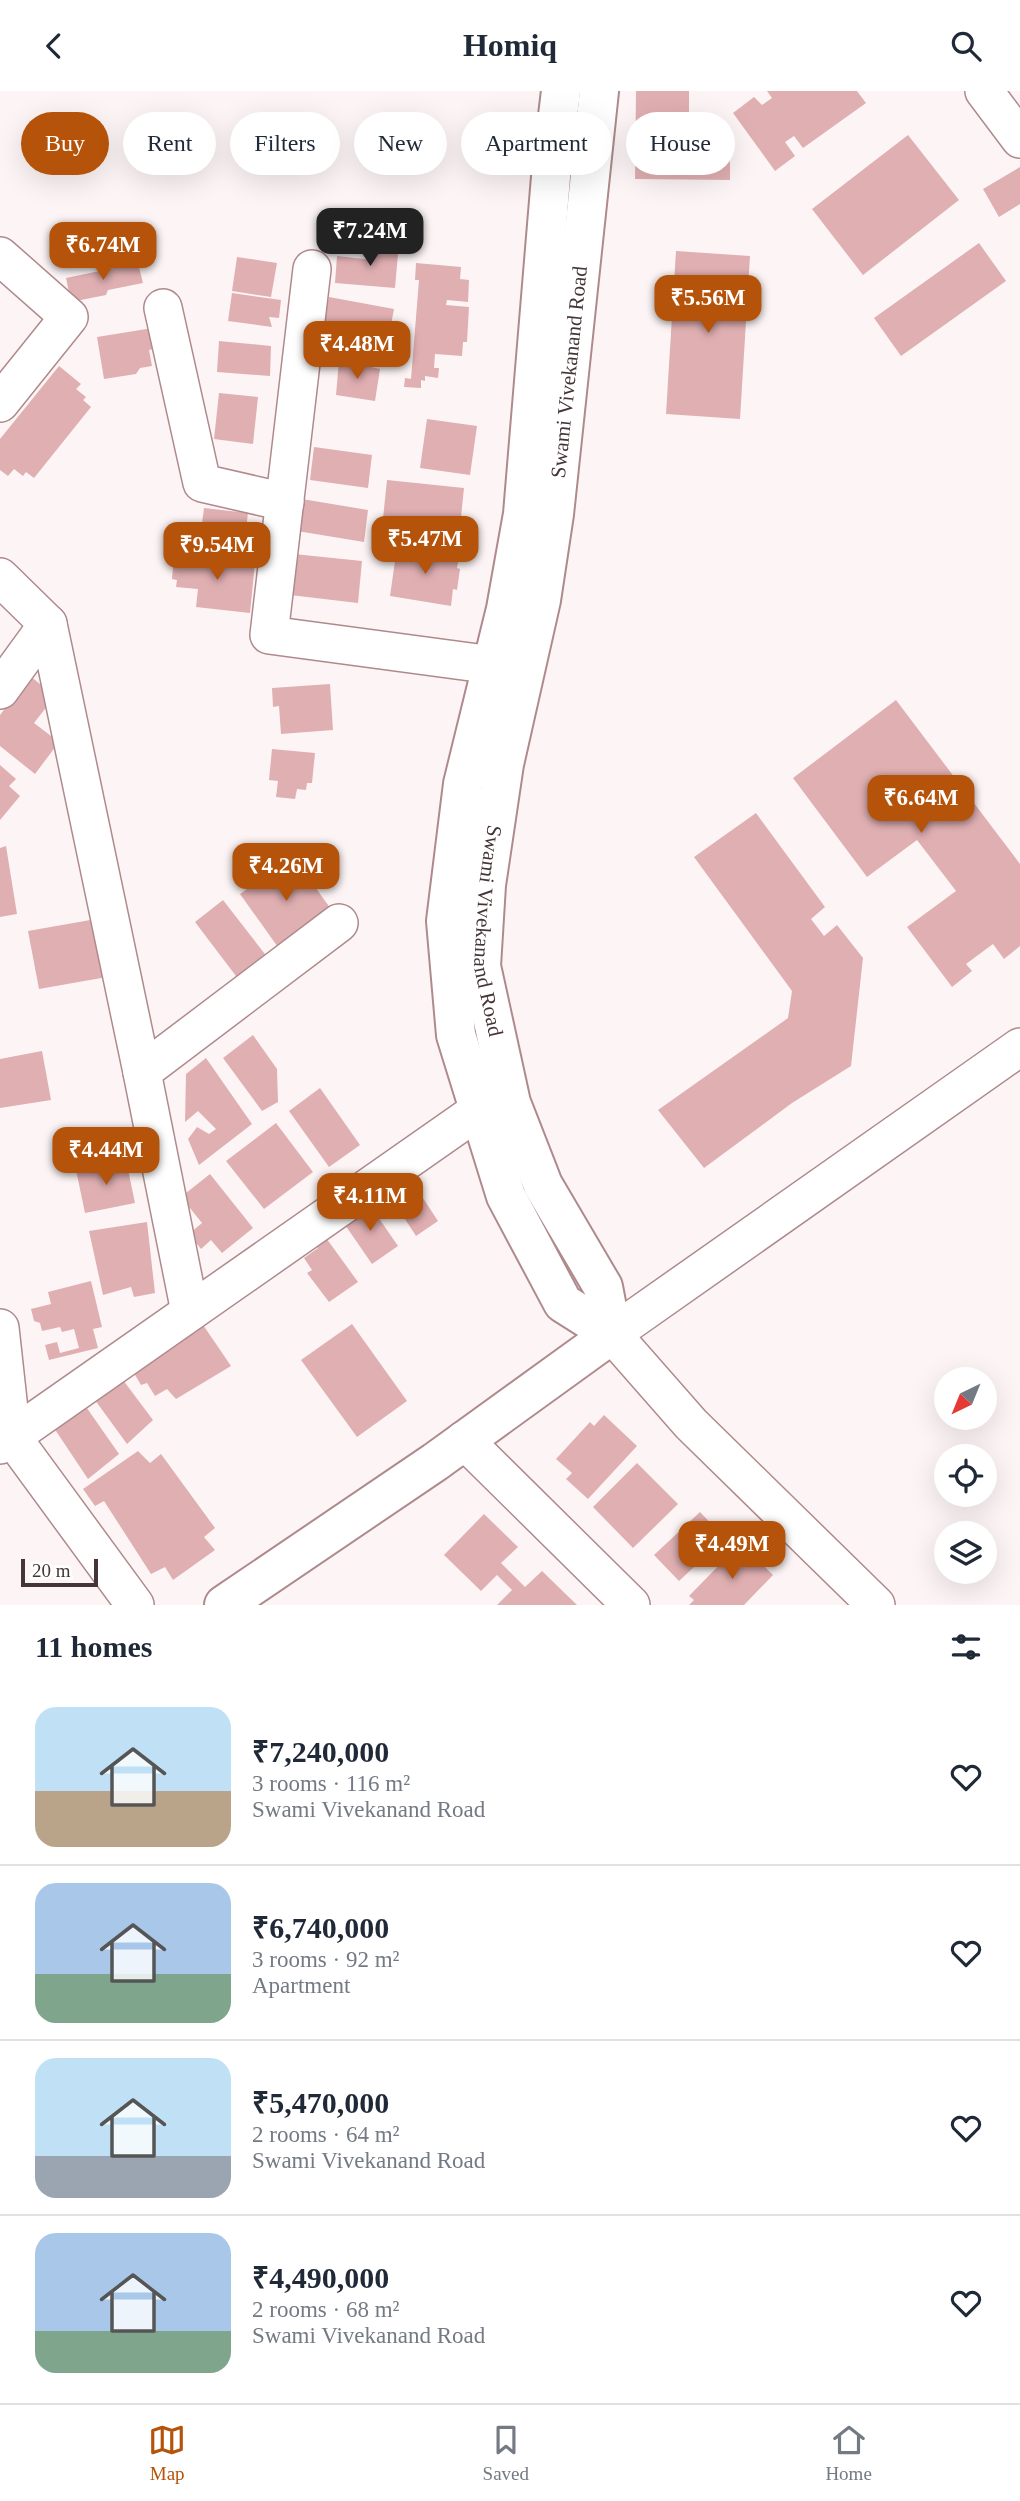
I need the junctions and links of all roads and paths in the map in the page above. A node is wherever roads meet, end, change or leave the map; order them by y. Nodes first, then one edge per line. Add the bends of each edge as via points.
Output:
1 (561, 91) edge
2 (598, 91) edge
3 (984, 91) edge
4 (1020, 139) edge
5 (0, 256) edge
6 (312, 269) dead end
7 (163, 308) dead end
8 (0, 403) edge
9 (285, 502) junction
10 (0, 577) edge
11 (48, 624) junction
12 (493, 665) junction
13 (0, 690) edge
14 (339, 923) dead end
15 (1020, 1047) edge
16 (142, 1072) junction
17 (495, 1106) junction
18 (190, 1312) junction
19 (0, 1328) edge
20 (612, 1334) junction
21 (464, 1440) junction
22 (6, 1441) edge
23 (135, 1605) edge
24 (224, 1605) edge
25 (631, 1605) edge
26 (876, 1605) edge

1 - 12 main road via 523,514
2 - 17 main road, Swami Vivekanand Road via 554,514 541,600 504,764 486,885 481,966
3 - 4 street
5 - 8 street via 69,317
6 - 9 street
7 - 9 street via 202,483
9 - 12 street via 269,635
10 - 11 street
11 - 13 street
11 - 16 street
12 - 17 main road via 463,784 446,921 456,1035
14 - 16 street
15 - 20 street
16 - 18 street
17 - 18 street
17 - 20 main road, Swami Vivekanand Road via 603,1287
18 - 22 street
19 - 22 street
20 - 21 main road
20 - 26 street via 691,1424
21 - 24 main road
21 - 25 street
22 - 23 street

